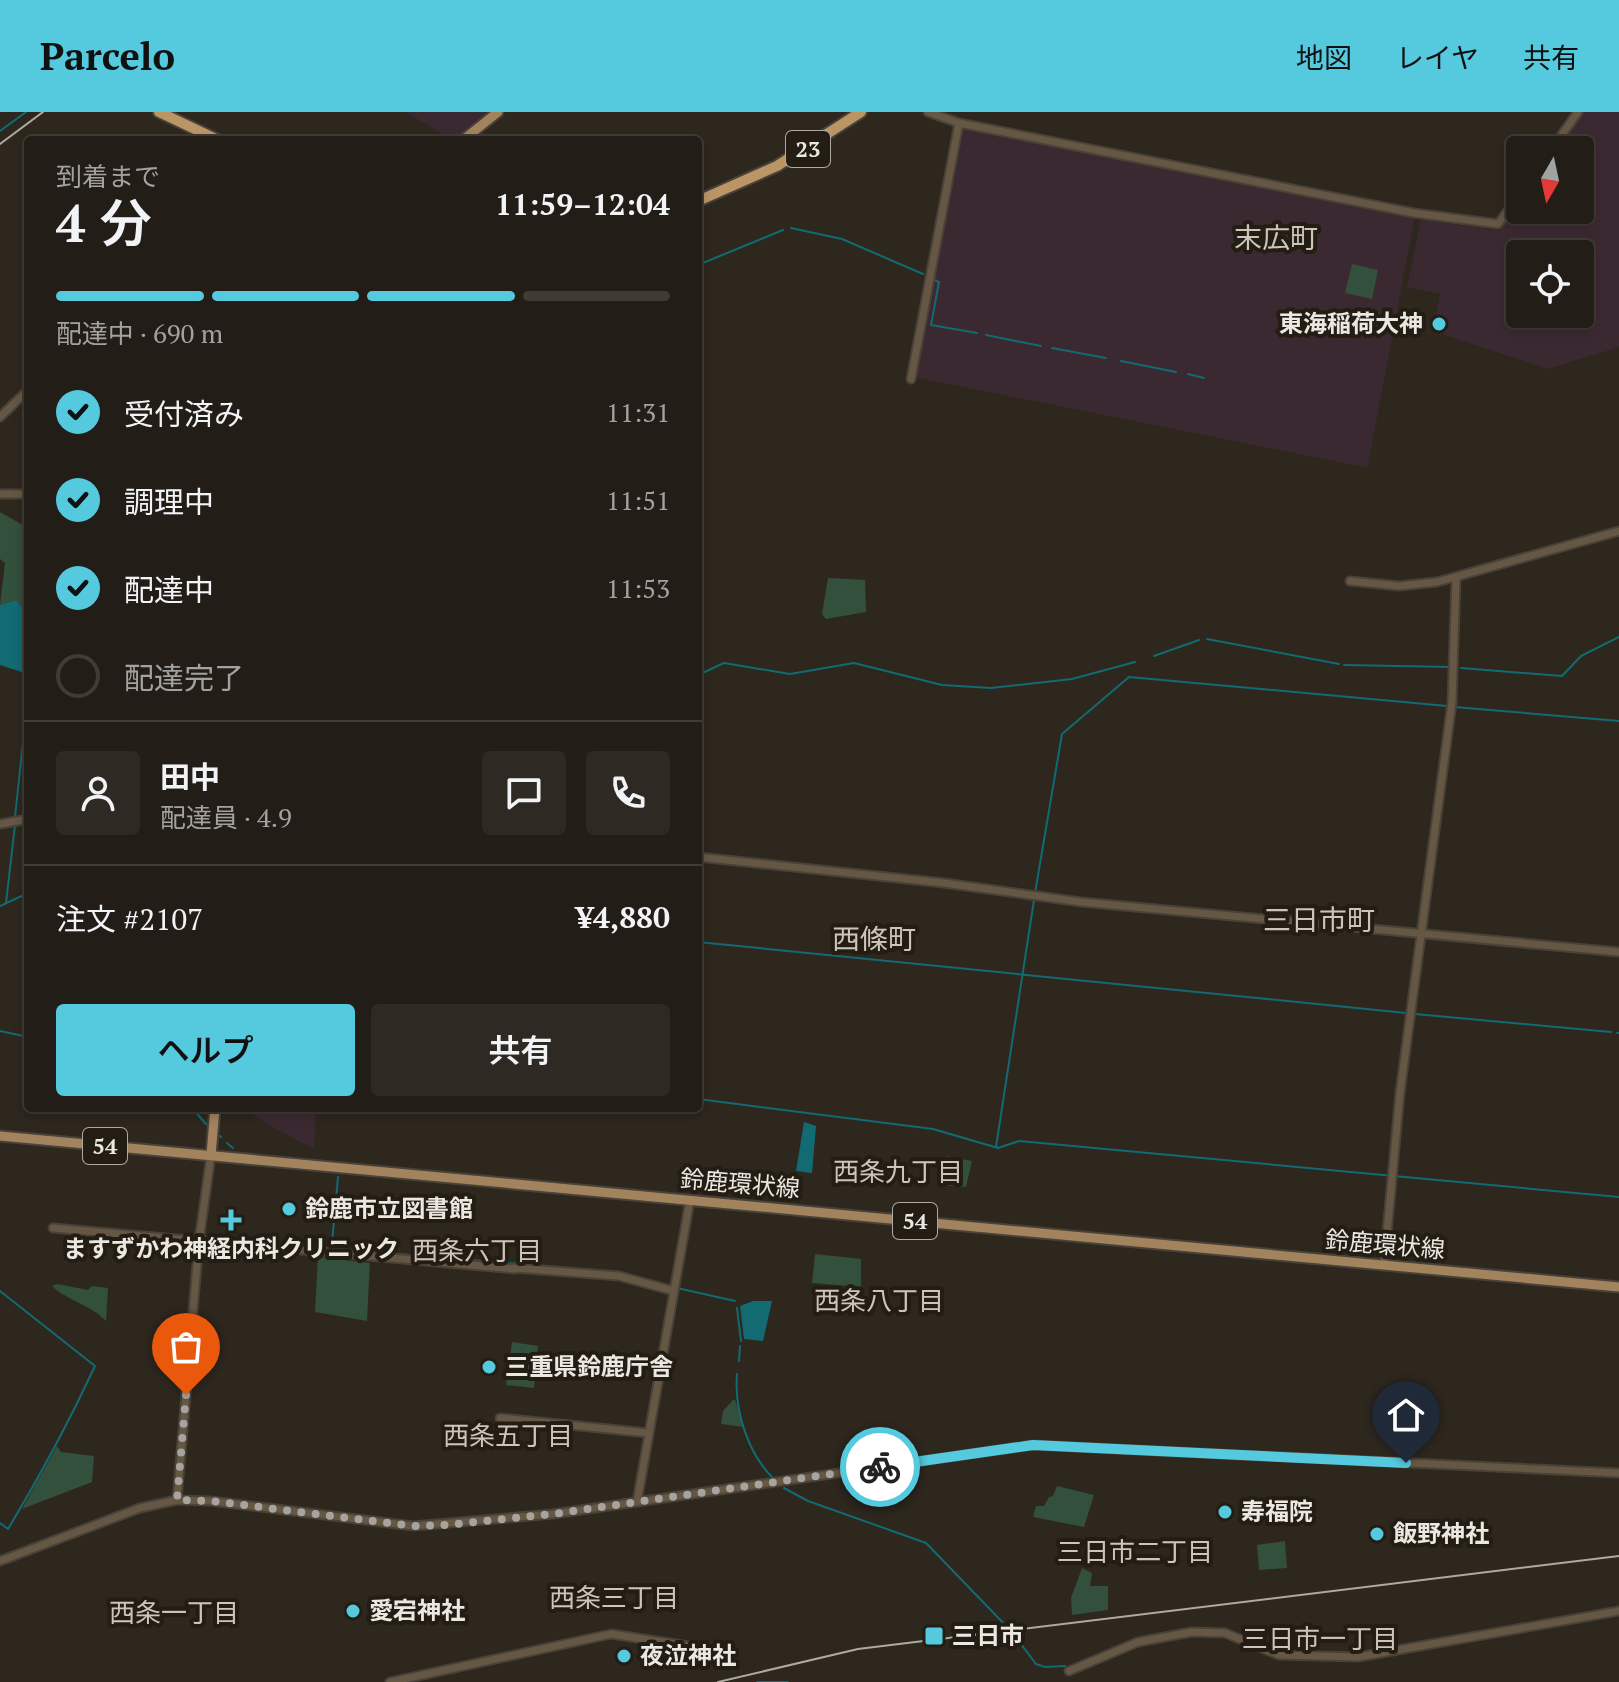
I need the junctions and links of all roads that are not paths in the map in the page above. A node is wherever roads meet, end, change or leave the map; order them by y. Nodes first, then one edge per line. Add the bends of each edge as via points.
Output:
1 (159, 112) edge
2 (498, 112) edge
3 (861, 112) edge
4 (928, 112) edge
5 (1578, 112) edge
6 (959, 123) junction
7 (210, 136) edge
8 (468, 136) edge
9 (1561, 136) edge
10 (702, 199) edge
11 (1506, 213) edge
12 (911, 379) dead end
13 (24, 394) edge
14 (0, 417) edge
15 (0, 494) edge
16 (24, 494) edge
17 (1619, 531) edge
18 (1456, 578) junction
19 (1350, 581) dead end
20 (24, 820) edge
21 (0, 824) edge
22 (702, 857) edge
23 (1420, 933) junction
24 (1619, 952) edge
25 (215, 1112) edge
26 (0, 1136) edge
27 (211, 1155) junction
28 (690, 1200) junction
29 (53, 1228) dead end
30 (199, 1241) junction
31 (1384, 1265) junction
32 (674, 1287) junction
33 (1619, 1287) edge
34 (500, 1418) dead end
35 (648, 1433) junction
36 (1619, 1473) edge
37 (177, 1500) junction
38 (637, 1502) junction
39 (0, 1561) edge
40 (1619, 1611) edge
41 (734, 1653) dead end
42 (1069, 1671) dead end
43 (390, 1682) edge

1 - 7 highway
2 - 8 main road
3 - 10 highway, 23 via 752,180
4 - 6 street
5 - 9 street
6 - 11 street via 1414,213 1498,224
6 - 12 street
13 - 14 street
15 - 16 street
17 - 18 street
18 - 19 street via 1413,585
18 - 23 street via 1451,706
20 - 21 street
22 - 23 street
23 - 24 street
23 - 31 street
25 - 27 main road
26 - 27 main road, 鈴鹿環状線 / 54
27 - 28 main road, 鈴鹿環状線 / 54
27 - 30 street
28 - 31 main road, 鈴鹿環状線 / 54
28 - 32 street
29 - 30 street
30 - 32 street via 619,1276
30 - 37 street
31 - 33 main road, 鈴鹿環状線 / 54
32 - 35 street
34 - 35 street
35 - 38 street
36 - 38 street via 1033,1445
37 - 38 street via 426,1526
37 - 39 street via 140,1508
40 - 42 street via 1358,1657 1279,1655 1225,1633 1192,1632 1138,1642
41 - 43 street via 611,1634

